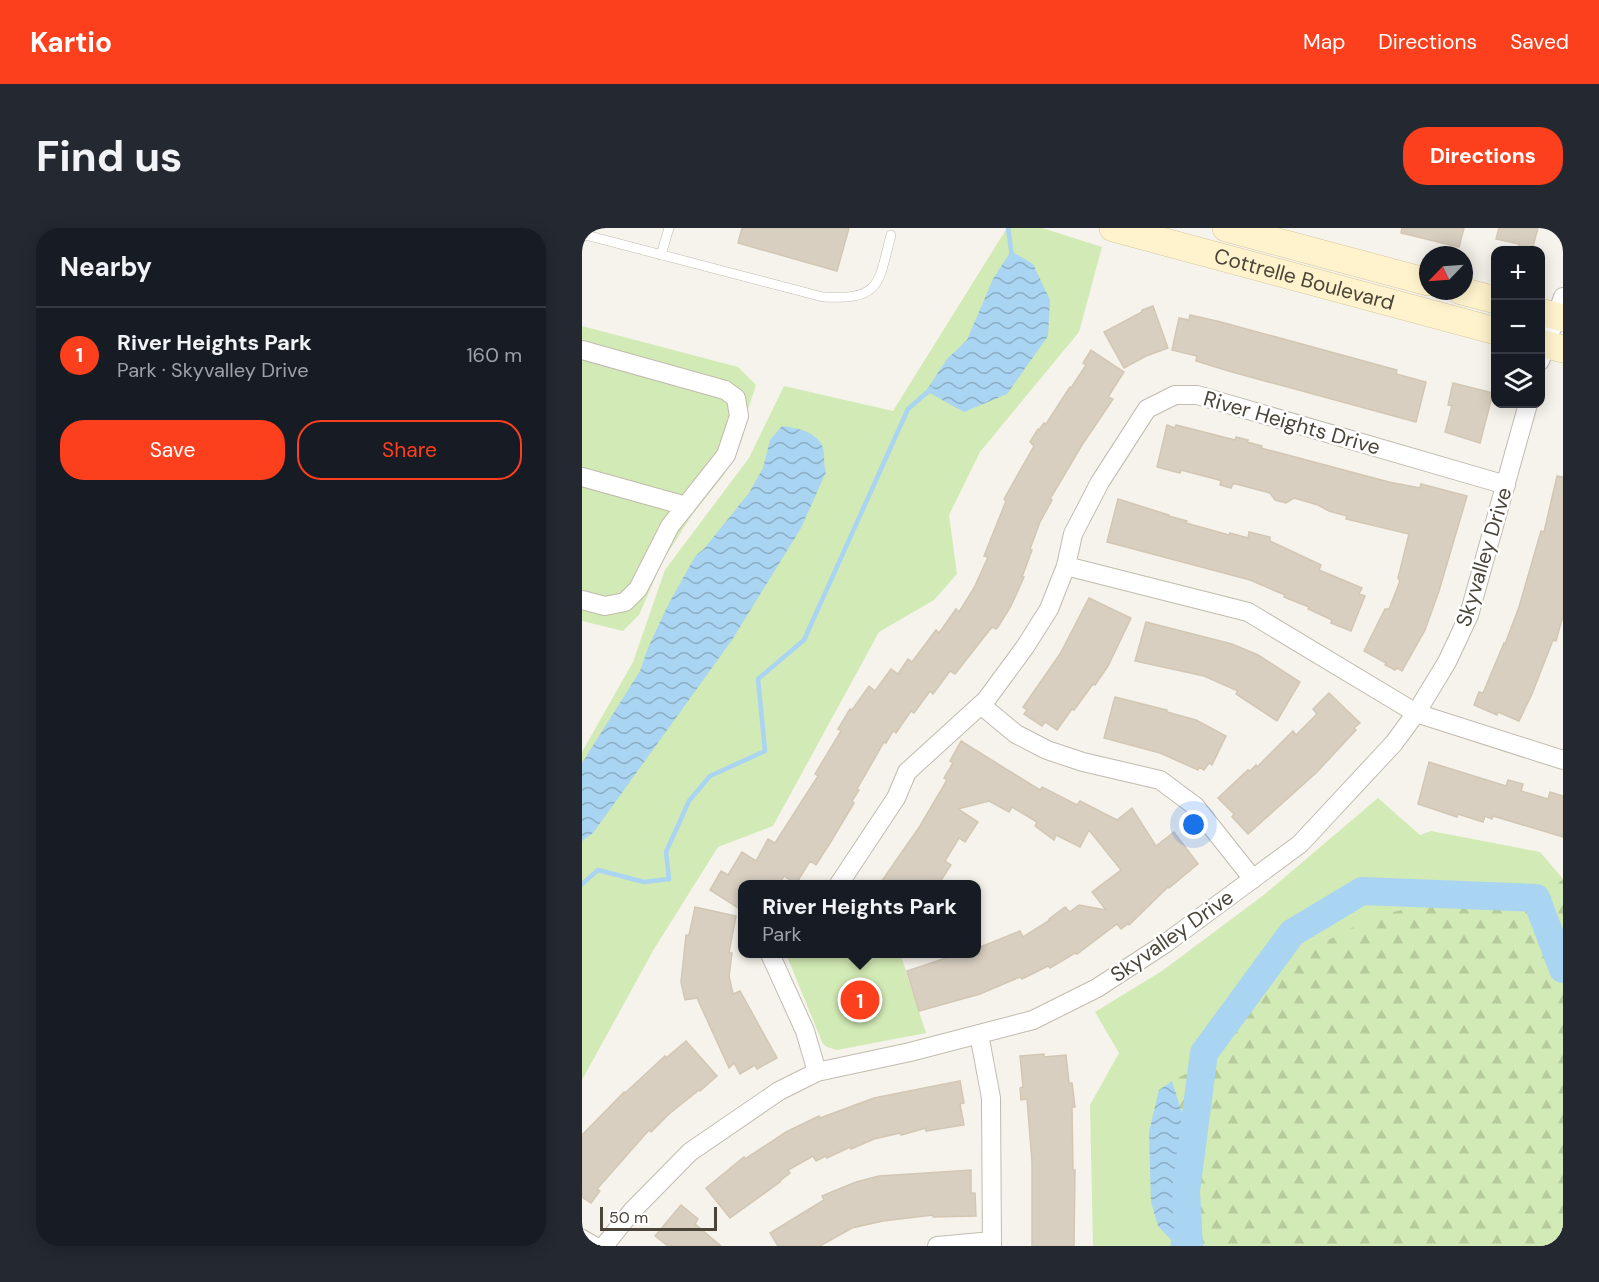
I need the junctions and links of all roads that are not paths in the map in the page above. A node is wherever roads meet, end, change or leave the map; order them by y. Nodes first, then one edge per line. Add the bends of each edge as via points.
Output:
1 (669, 228) edge
2 (1113, 228) edge
3 (1226, 228) edge
4 (582, 234) edge
5 (891, 235) dead end
6 (662, 255) junction
7 (1419, 280) edge
8 (1473, 294) edge
9 (1491, 299) edge
10 (1556, 311) edge
11 (1491, 330) edge
12 (1548, 349) edge
13 (582, 350) edge
14 (1527, 408) edge
15 (582, 477) edge
16 (1506, 485) junction
17 (686, 506) junction
18 (1066, 566) junction
19 (582, 600) edge
20 (981, 705) junction
21 (1416, 713) junction
22 (1563, 760) edge
23 (1253, 879) junction
24 (842, 880) edge
25 (772, 958) edge
26 (979, 1034) junction
27 (818, 1072) junction
28 (582, 1239) edge
29 (992, 1243) edge
30 (594, 1246) edge
31 (604, 1246) edge
32 (937, 1246) edge

1 - 6 lane
2 - 11 main road, Cottrelle Boulevard
3 - 7 main road, Cottrelle Boulevard
4 - 6 lane
5 - 6 lane via 879,281 865,294 844,298 823,297
8 - 9 main road
10 - 12 street
13 - 17 street via 725,390 736,399 739,416 726,455
14 - 16 street, Skyvalley Drive
15 - 17 street
16 - 18 street, River Heights Drive via 1197,394 1175,394 1147,409 1100,482 1073,534
16 - 21 street, Skyvalley Drive via 1469,615 1447,662
17 - 19 street via 670,526 638,589 625,602 605,606
18 - 20 street, River Heights Drive via 1049,609
18 - 21 street via 1248,612
20 - 23 street via 1016,734 1047,750 1160,780 1195,806
20 - 24 street, River Heights Drive via 908,772 896,798
21 - 22 street
21 - 23 street, Skyvalley Drive via 1394,743 1300,844
23 - 26 street, Skyvalley Drive via 1097,988 1033,1020
25 - 27 street via 805,1031
26 - 27 street, Skyvalley Drive
26 - 29 street via 991,1098
27 - 31 street, Skyvalley Drive via 779,1091 690,1152
28 - 30 street
29 - 32 street

